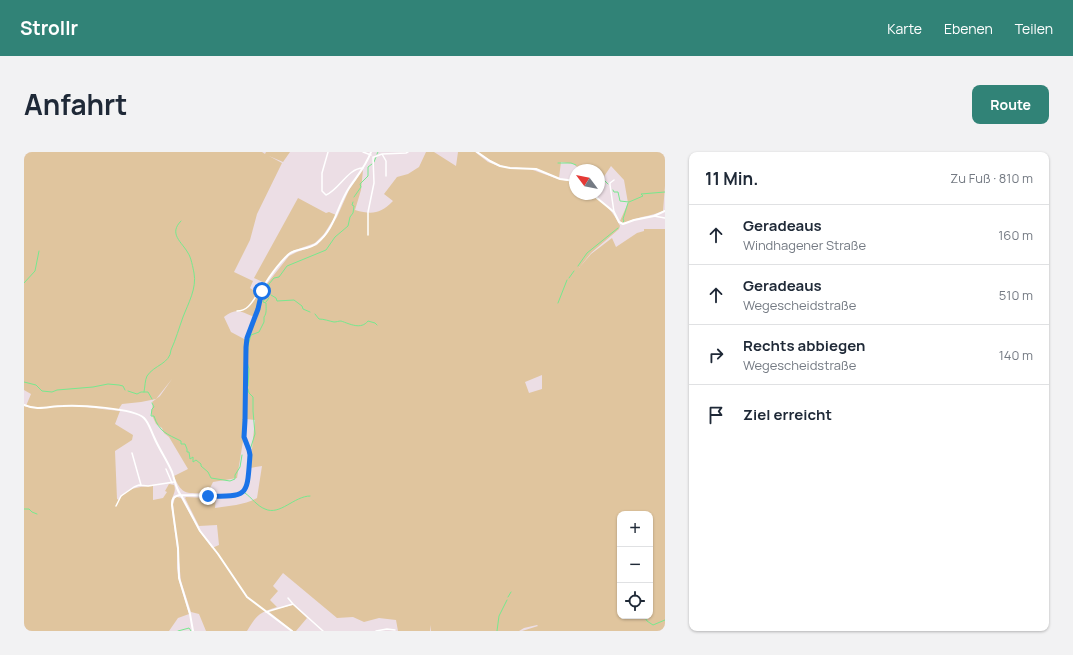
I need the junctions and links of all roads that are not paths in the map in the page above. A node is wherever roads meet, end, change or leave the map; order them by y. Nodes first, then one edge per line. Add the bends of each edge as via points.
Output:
1 (328, 152) edge
2 (363, 152) edge
3 (371, 152) edge
4 (408, 152) edge
5 (477, 152) edge
6 (382, 154) junction
7 (370, 155) junction
8 (373, 157) junction
9 (363, 168) junction
10 (386, 176) dead end
11 (569, 180) edge
12 (614, 180) dead end
13 (599, 200) edge
14 (665, 211) edge
15 (614, 212) junction
16 (654, 216) junction
17 (665, 218) edge
18 (368, 235) dead end
19 (265, 285) junction
20 (237, 311) dead end
21 (24, 405) edge
22 (132, 453) dead end
23 (166, 468) dead end
24 (174, 482) junction
25 (141, 485) junction
26 (180, 495) junction
27 (116, 506) dead end
28 (288, 598) dead end
29 (293, 604) junction
30 (266, 612) junction
31 (395, 630) dead end
32 (193, 631) edge
33 (292, 631) edge
34 (323, 631) edge
35 (376, 631) edge

1 - 9 street via 322,180 322,191 326,195 342,180
2 - 7 street
3 - 7 main road
4 - 6 street
5 - 11 main road via 500,166 536,169
6 - 8 street
6 - 10 street via 386,161
7 - 8 street
7 - 9 main road
8 - 18 street via 374,183 369,208
9 - 19 main road via 348,189 325,235 316,244 290,253
12 - 15 street via 610,185
13 - 15 main road
14 - 16 main road
15 - 16 main road via 623,224
16 - 17 street
19 - 20 street via 253,301
19 - 26 main road via 247,338 245,353 244,437 250,455 246,488 242,493 231,496
21 - 24 main road via 37,409 83,406 141,415 164,455
22 - 25 street
23 - 24 street
24 - 25 street
24 - 26 main road
25 - 27 street via 127,491
26 - 30 main road via 200,531 240,588
26 - 32 main road via 173,497 172,504 179,578
28 - 29 street
29 - 30 street
29 - 34 street
30 - 33 main road
31 - 35 street

